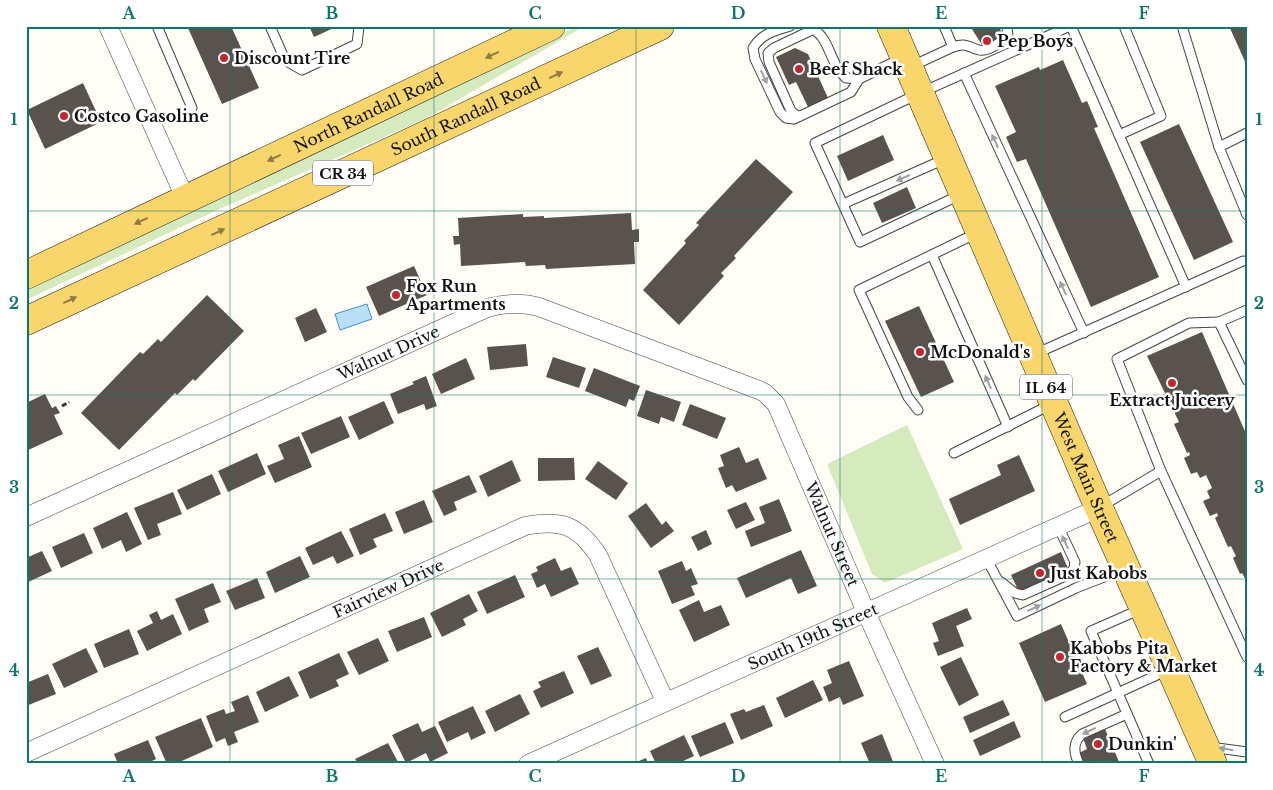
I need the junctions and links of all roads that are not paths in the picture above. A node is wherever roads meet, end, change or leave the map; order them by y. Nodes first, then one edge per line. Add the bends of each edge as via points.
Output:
1 (108, 26) edge
2 (158, 26) edge
3 (270, 26) edge
4 (359, 26) edge
5 (551, 26) edge
6 (660, 26) edge
7 (790, 26) edge
8 (891, 26) edge
9 (944, 26) edge
10 (1007, 26) edge
11 (1071, 26) edge
12 (1124, 26) edge
13 (1182, 26) edge
14 (810, 28) edge
15 (763, 30) edge
16 (953, 47) junction
17 (907, 62) junction
18 (964, 74) junction
19 (859, 79) junction
20 (920, 93) junction
21 (192, 108) dead end
22 (800, 116) junction
23 (1247, 132) edge
24 (1119, 135) junction
25 (1219, 147) junction
26 (948, 158) junction
27 (963, 194) junction
28 (186, 200) junction
29 (843, 204) junction
30 (1247, 215) edge
31 (979, 232) junction
32 (932, 254) junction
33 (1244, 262) dead end
34 (26, 275) edge
35 (1186, 287) junction
36 (1247, 310) edge
37 (26, 321) edge
38 (1219, 322) junction
39 (1084, 333) junction
40 (1033, 356) junction
41 (1247, 380) edge
42 (759, 390) joint
43 (1054, 404) junction
44 (918, 410) dead end
45 (1008, 427) junction
46 (954, 454) dead end
47 (1161, 471) junction
48 (1099, 508) junction
49 (26, 517) edge
50 (1058, 526) junction
51 (986, 558) junction
52 (1126, 569) junction
53 (1070, 574) junction
54 (997, 578) junction
55 (1076, 588) junction
56 (1143, 608) junction
57 (866, 612) junction
58 (1243, 641) edge
59 (1247, 657) edge
60 (1171, 669) junction
61 (1118, 693) junction
62 (665, 701) junction
63 (1127, 714) junction
64 (1065, 717) dead end
65 (1247, 752) edge
66 (26, 753) edge
67 (1209, 755) edge
68 (528, 764) edge
69 (935, 764) edge
70 (1079, 764) edge
71 (1149, 764) edge

1 - 28 street
2 - 21 lane
3 - 4 lane via 285,60 302,70 357,44
5 -> 28 main road, North Randall Road / CR 34
37 -> 6 main road, South Randall Road / CR 34
7 - 15 lane
8 - 17 main road, West Main Street / IL 64
9 - 16 lane
10 - 16 lane via 1008,36 990,48 978,50 962,44
11 - 18 lane
11 - 24 lane
12 - 24 lane via 1161,116
13 - 25 lane
14 - 19 lane via 822,37 846,78
14 - 22 lane via 768,53 791,111
15 -> 22 lane via 753,48 755,59 780,112 786,118
16 - 17 lane
17 - 19 lane
17 - 20 main road, West Main Street / IL 64
18 - 20 lane
39 -> 18 lane
19 - 22 lane via 851,92
20 - 26 main road, West Main Street / IL 64
20 - 29 lane via 815,143
23 - 25 lane
24 - 35 lane
25 - 30 lane
26 - 27 main road, West Main Street / IL 64
26 -> 29 lane
27 - 29 lane via 860,242
27 - 31 main road, West Main Street / IL 64
28 -> 34 main road, CR 34
31 - 32 lane
31 - 40 main road, West Main Street / IL 64
32 - 44 lane via 859,290 908,397
45 -> 32 lane
33 - 35 lane
35 - 39 lane
36 - 38 lane
38 - 41 lane
38 - 47 lane via 1189,323 1117,359
39 - 40 lane
40 - 43 main road, West Main Street / IL 64
42 - 49 street, Walnut Drive via 539,306 504,303
42 - 57 street, Walnut Street via 776,404 783,418
43 - 45 lane
43 - 48 main road, West Main Street / IL 64
45 - 46 lane
47 - 48 lane
47 - 58 lane
48 - 50 street, South 19th Street
48 - 52 main road, West Main Street / IL 64
50 - 51 street, South 19th Street
53 -> 50 lane via 1075,562
51 - 54 lane
51 - 57 street, South 19th Street
52 - 55 lane
52 - 56 main road, West Main Street / IL 64
53 - 54 lane via 1023,595 1015,593
53 - 55 lane
54 -> 55 lane via 1017,616
56 - 60 main road, West Main Street / IL 64
56 - 61 lane via 1091,631
57 - 62 street, South 19th Street
57 - 69 street, Walnut Street
58 - 59 lane
60 - 61 lane
60 - 67 main road, West Main Street / IL 64
61 - 63 lane
61 - 64 lane
62 - 66 street, Fairview Drive via 598,555 576,531 563,524 544,522 525,526
62 - 68 street, South 19th Street
63 -> 70 lane via 1078,737 1074,754
63 - 71 lane
65 -> 67 lane

